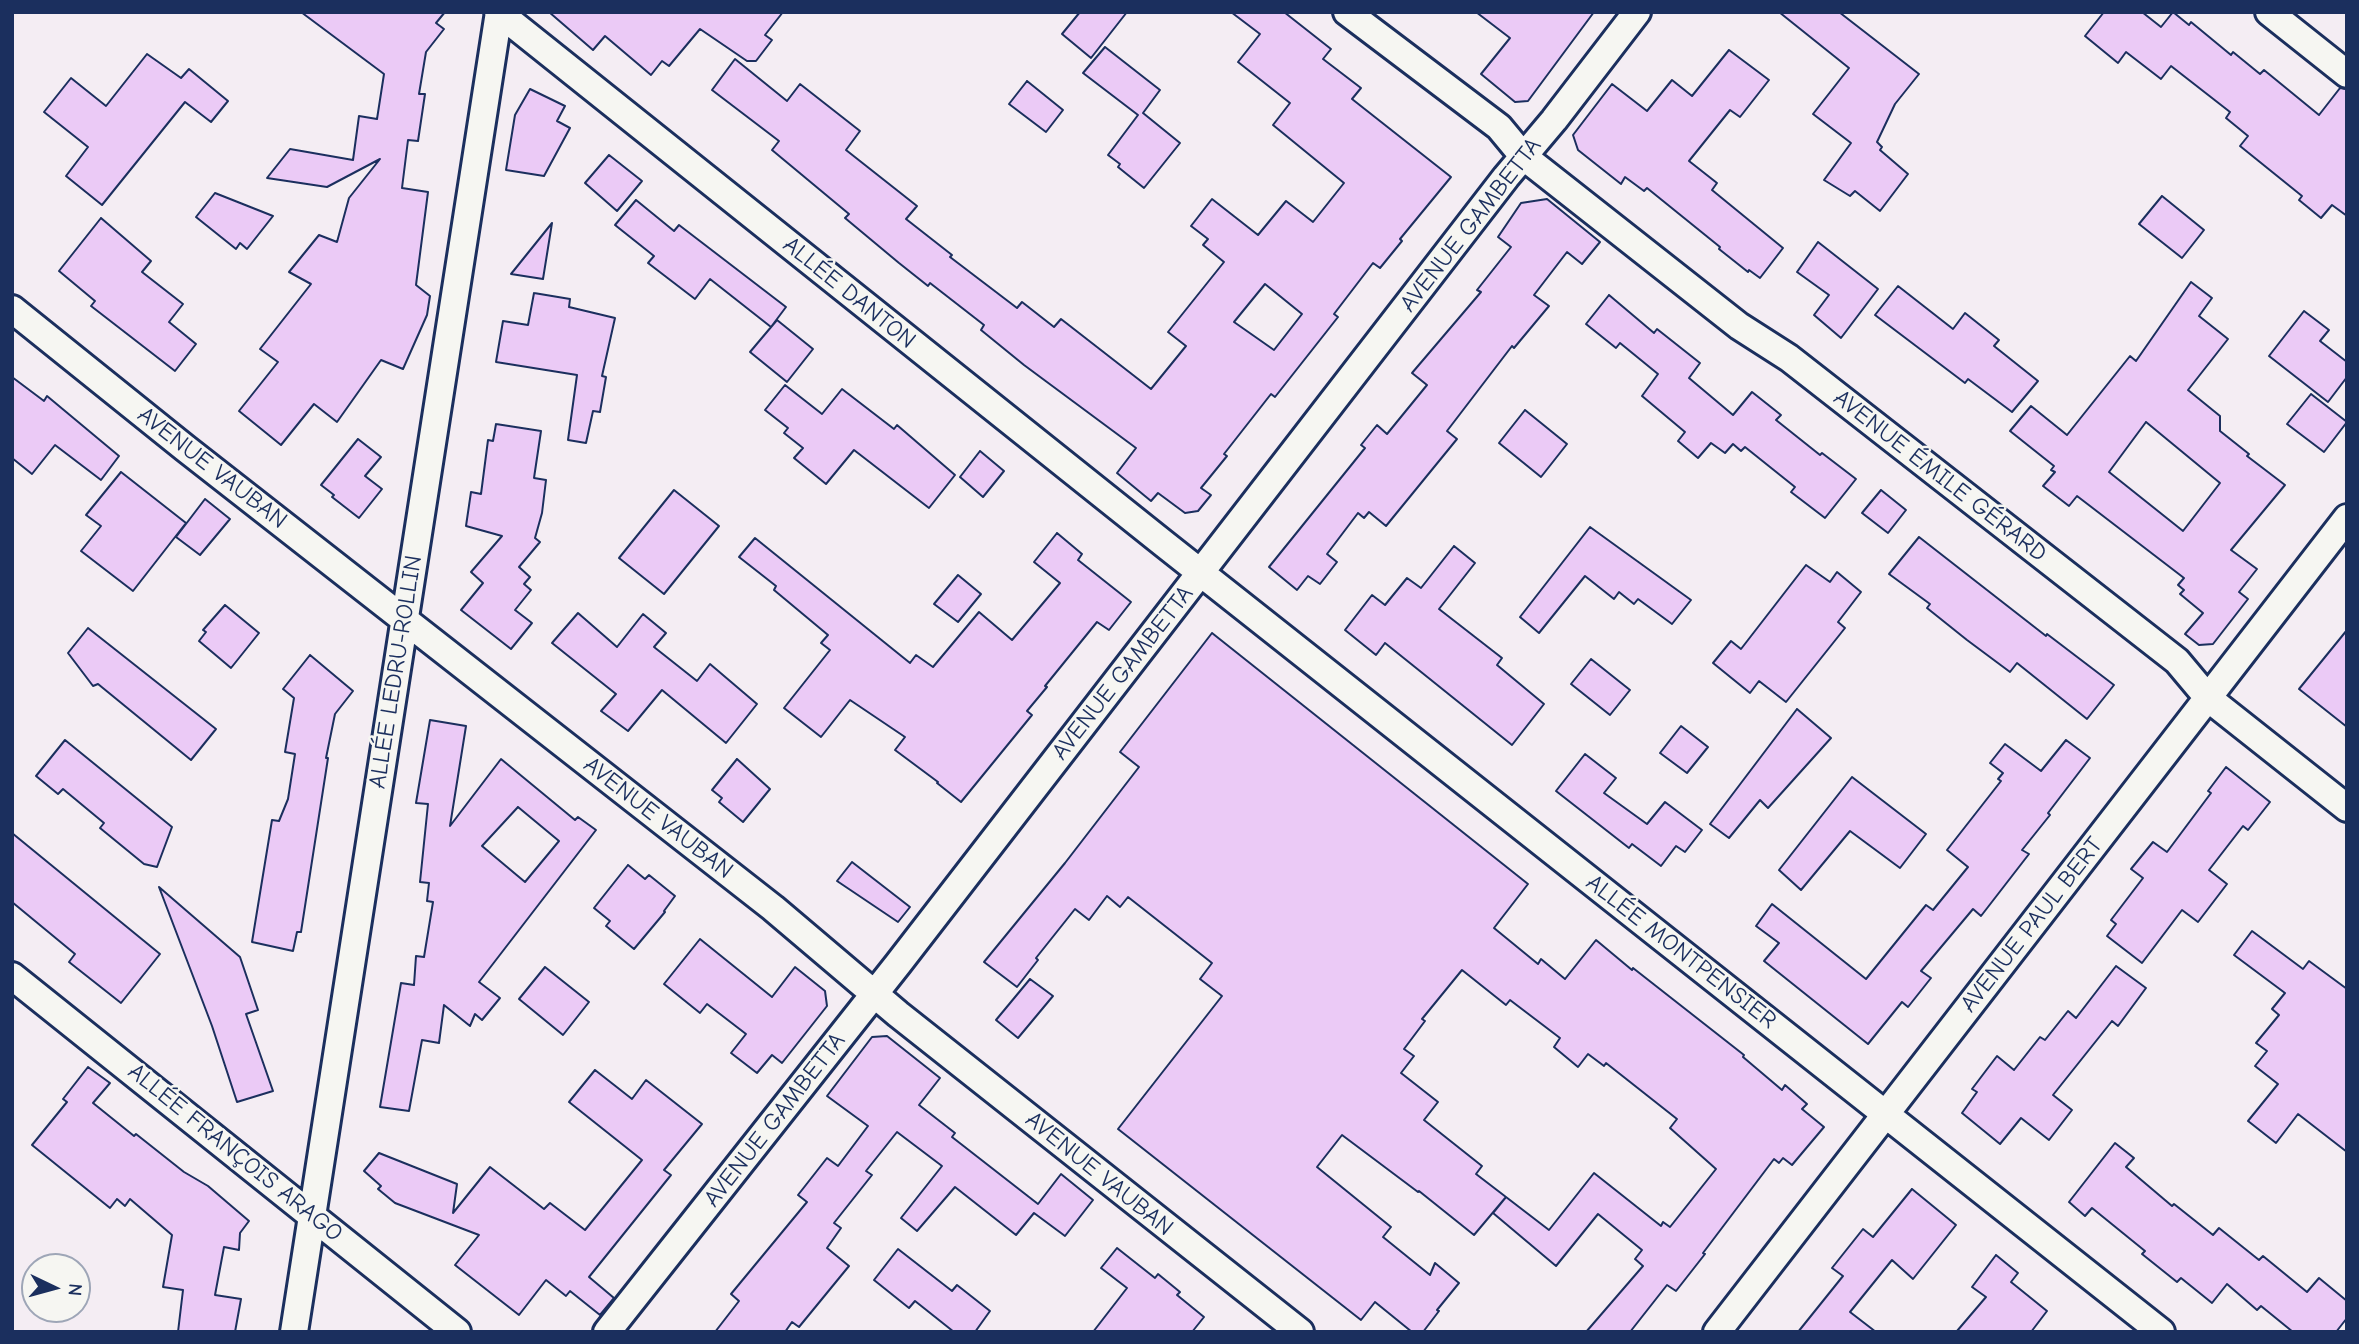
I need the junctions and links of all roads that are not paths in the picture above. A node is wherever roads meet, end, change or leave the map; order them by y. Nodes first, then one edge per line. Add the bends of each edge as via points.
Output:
1 (498, 12) edge
2 (1347, 12) edge
3 (1637, 12) edge
4 (2269, 12) edge
5 (2347, 74) edge
6 (1523, 156) junction
7 (12, 309) edge
8 (2347, 518) edge
9 (1201, 572) junction
10 (404, 620) junction
11 (2208, 698) junction
12 (2347, 807) edge
13 (12, 976) edge
14 (873, 994) junction
15 (1886, 1114) junction
16 (312, 1214) junction
17 (294, 1332) edge
18 (457, 1332) edge
19 (607, 1332) edge
20 (1300, 1332) edge
21 (1717, 1332) edge
22 (2161, 1332) edge

1 - 9 street, ALLÉE DANTON
1 - 10 street, ALLÉE LEDRU-ROLLIN
2 - 6 street, AVENUE ÉMILE GÉRARD via 1499,127
3 - 6 street, AVENUE GAMBETTA
4 - 5 street
6 - 9 street, AVENUE GAMBETTA
6 - 11 street, AVENUE ÉMILE GÉRARD via 2176,661
7 - 10 street, AVENUE VAUBAN
8 - 11 street, AVENUE PAUL BERT
9 - 14 street, AVENUE GAMBETTA
9 - 15 street, ALLÉE MONTPENSIER
10 - 14 street, AVENUE VAUBAN via 774,908
10 - 16 street, ALLÉE LEDRU-ROLLIN
11 - 12 street, AVENUE ÉMILE GÉRARD
11 - 15 street, AVENUE PAUL BERT
13 - 16 street, ALLÉE FRANÇOIS ARAGO
14 - 19 street, AVENUE GAMBETTA
14 - 20 street, AVENUE VAUBAN
15 - 21 street, AVENUE PAUL BERT
15 - 22 street, ALLÉE MONTPENSIER
16 - 17 street, ALLÉE LEDRU-ROLLIN
16 - 18 street, ALLÉE FRANÇOIS ARAGO

